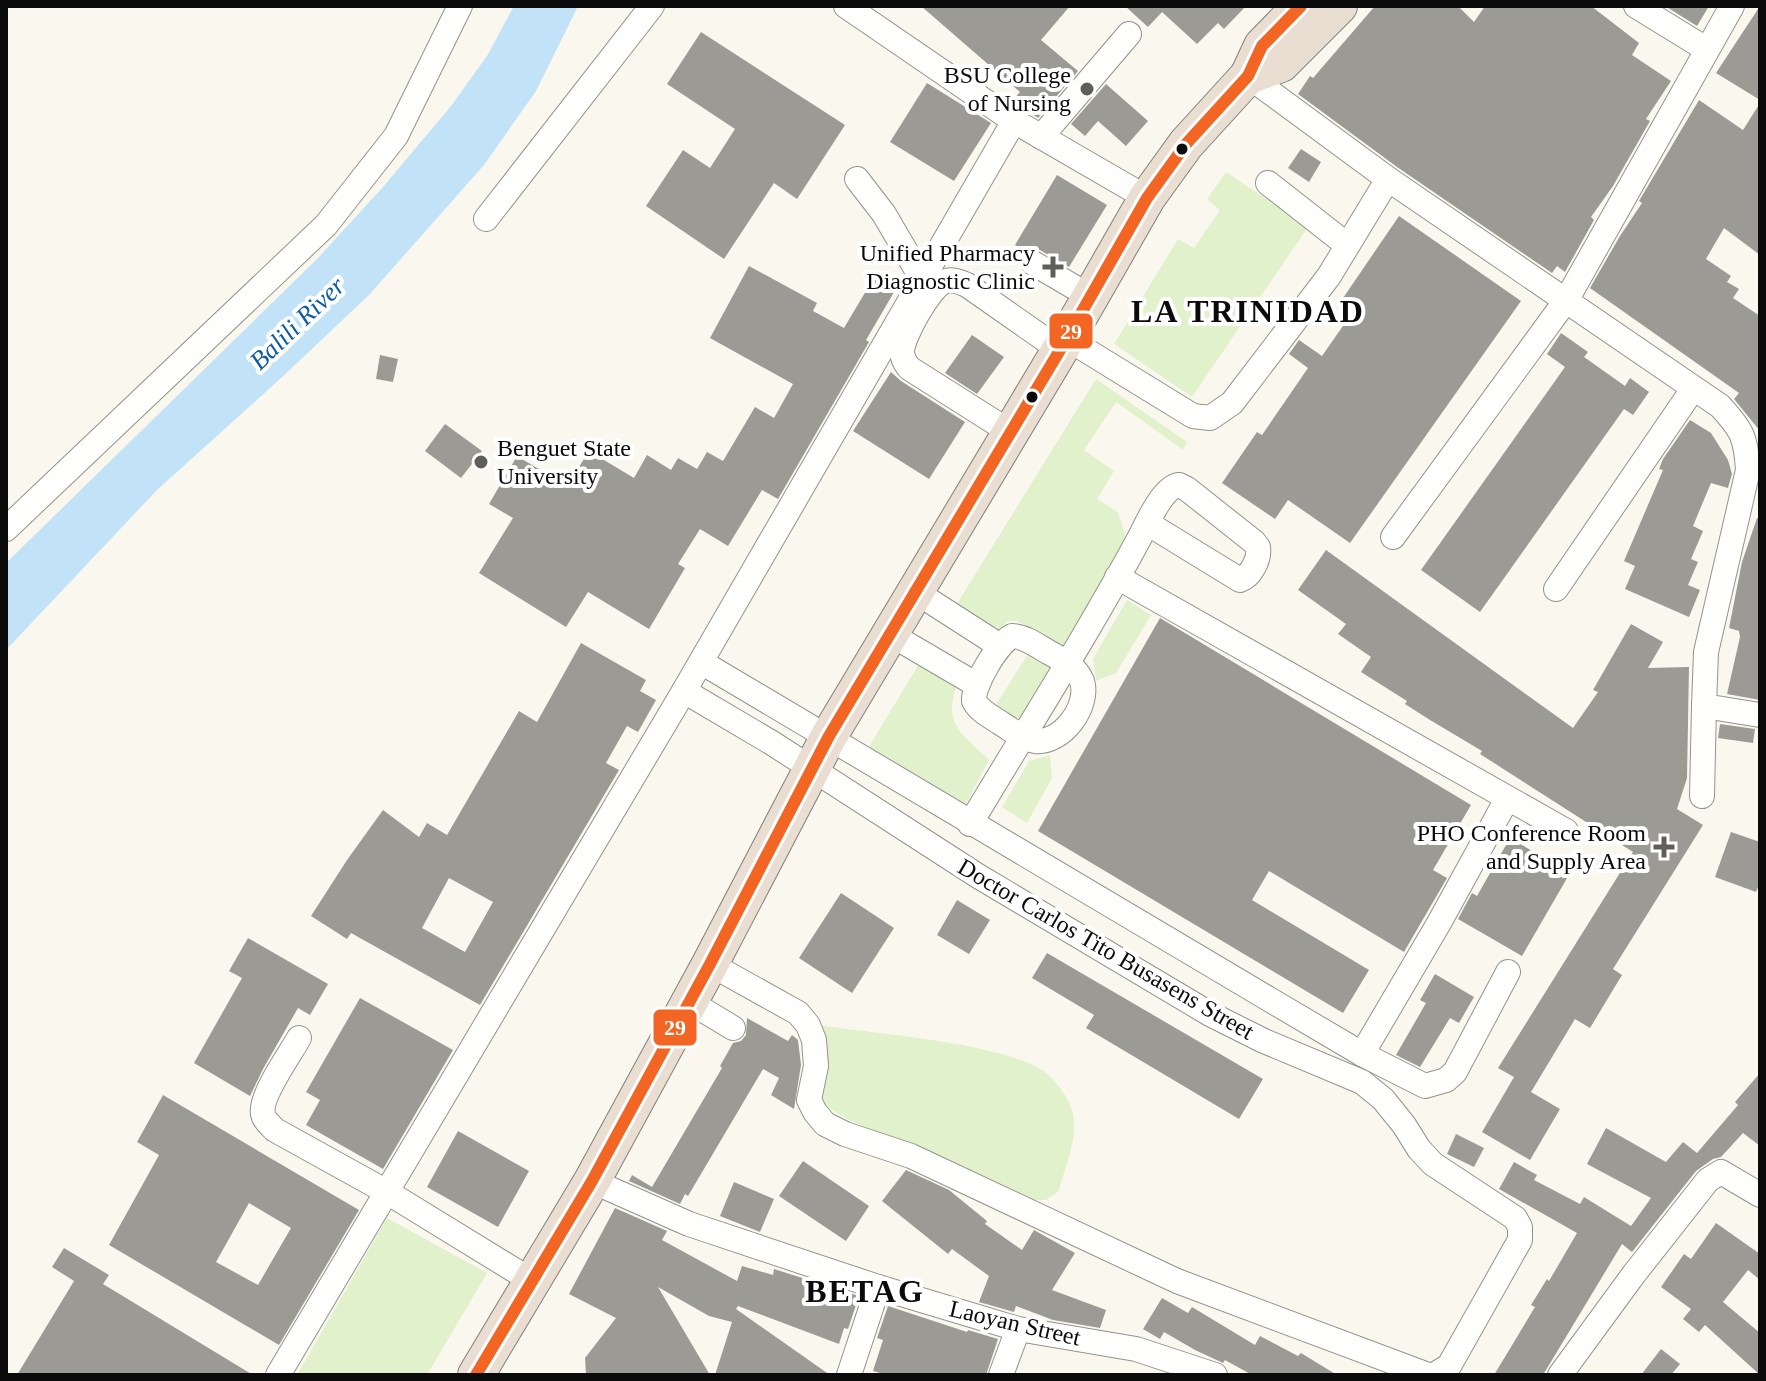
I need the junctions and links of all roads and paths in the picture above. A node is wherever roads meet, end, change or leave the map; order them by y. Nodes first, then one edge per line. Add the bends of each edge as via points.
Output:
1 (460, 6) edge
2 (652, 6) edge
3 (846, 6) edge
4 (1301, 6) edge
5 (1339, 6) edge
6 (1636, 6) edge
7 (1732, 6) edge
8 (1129, 34) dead end
9 (1706, 49) junction
10 (1248, 76) junction
11 (1014, 121) junction
12 (1041, 137) junction
13 (857, 179) dead end
14 (1388, 179) junction
15 (1268, 183) dead end
16 (1147, 198) junction
17 (486, 219) dead end
18 (1347, 245) junction
19 (1033, 263) dead end
20 (922, 279) junction
21 (1091, 297) junction
22 (1567, 299) junction
23 (1063, 344) junction
24 (1693, 389) junction
25 (1010, 432) junction
26 (1753, 440) edge
27 (1147, 523) junction
28 (6, 529) edge
29 (1393, 537) dead end
30 (1117, 577) junction
31 (1556, 589) dead end
32 (916, 592) junction
33 (890, 634) junction
34 (1000, 646) junction
35 (701, 662) junction
36 (1067, 663) junction
37 (977, 685) junction
38 (684, 691) junction
39 (1704, 706) junction
40 (1760, 715) edge
41 (829, 736) junction
42 (1022, 737) junction
43 (811, 768) junction
44 (1702, 796) dead end
45 (1507, 799) junction
46 (970, 824) junction
47 (1566, 831) dead end
48 (710, 964) junction
49 (1508, 972) dead end
50 (690, 1002) junction
51 (733, 1028) dead end
52 (299, 1038) dead end
53 (1362, 1054) junction
54 (592, 1181) junction
55 (387, 1192) junction
56 (1760, 1195) edge
57 (532, 1281) junction
58 (878, 1287) junction
59 (1018, 1329) junction
60 (278, 1375) edge
61 (476, 1375) edge
62 (849, 1375) edge
63 (1001, 1375) edge
64 (1215, 1375) edge
65 (1431, 1375) edge
66 (1560, 1375) edge

1 - 28 street via 396,136 326,225
2 - 17 street
3 - 11 street
4 - 10 highway via 1262,46
5 - 10 highway via 1281,64
6 - 9 street
7 - 9 street
8 - 12 street
9 - 22 street
10 - 14 street
10 - 16 highway via 1186,144
11 - 12 street
11 - 20 street
12 - 16 street
13 - 20 street
14 - 18 street
14 - 22 street
15 - 18 street
16 - 21 highway
18 - 23 street via 1284,339 1232,403 1210,418 1193,416
19 - 21 street
20 - 35 street
21 - 23 highway
22 - 24 street
22 - 29 street
23 - 25 highway
23 - 25 street via 967,285 943,282 929,295 907,335 903,359 909,368
24 - 26 street via 1720,406
24 - 31 street
25 - 32 highway
26 - 39 street via 1706,652
27 - 27 street via 1167,491 1179,485 1254,542 1259,556 1240,580
27 - 30 street
30 - 36 street
30 - 45 street
32 - 33 highway
32 - 34 street
33 - 37 street
33 - 41 highway
34 - 36 street via 1017,636
34 - 37 street
35 - 38 street
35 - 41 street
36 - 42 street
36 - 42 street via 1083,689 1072,721 1045,740
37 - 42 street via 977,706
38 - 43 street, Doctor Carlos Tito Busasens Street
38 - 55 street
39 - 40 street
39 - 44 street
41 - 43 highway
41 - 46 street
42 - 46 street
43 - 48 highway
43 - 65 street, Doctor Carlos Tito Busasens Street via 978,876 1210,1014 1362,1082 1383,1099 1433,1164 1515,1218 1520,1240 1449,1366
45 - 47 street
45 - 53 street
46 - 53 street
48 - 50 highway
48 - 65 street, Doctor Carlos Tito Busasens Street via 798,1013 808,1025 816,1066 809,1100 825,1124 911,1156 1177,1281
49 - 53 street via 1446,1080 1425,1086
50 - 51 street
50 - 54 highway
52 - 55 street via 264,1100 263,1114 275,1130
54 - 57 highway
54 - 58 street, Laoyan Street via 689,1224
55 - 57 street
55 - 60 street
56 - 66 street via 1721,1172 1708,1180
57 - 61 highway
58 - 59 street, Laoyan Street
58 - 62 street
59 - 63 street
59 - 64 street, Laoyan Street via 1136,1349

